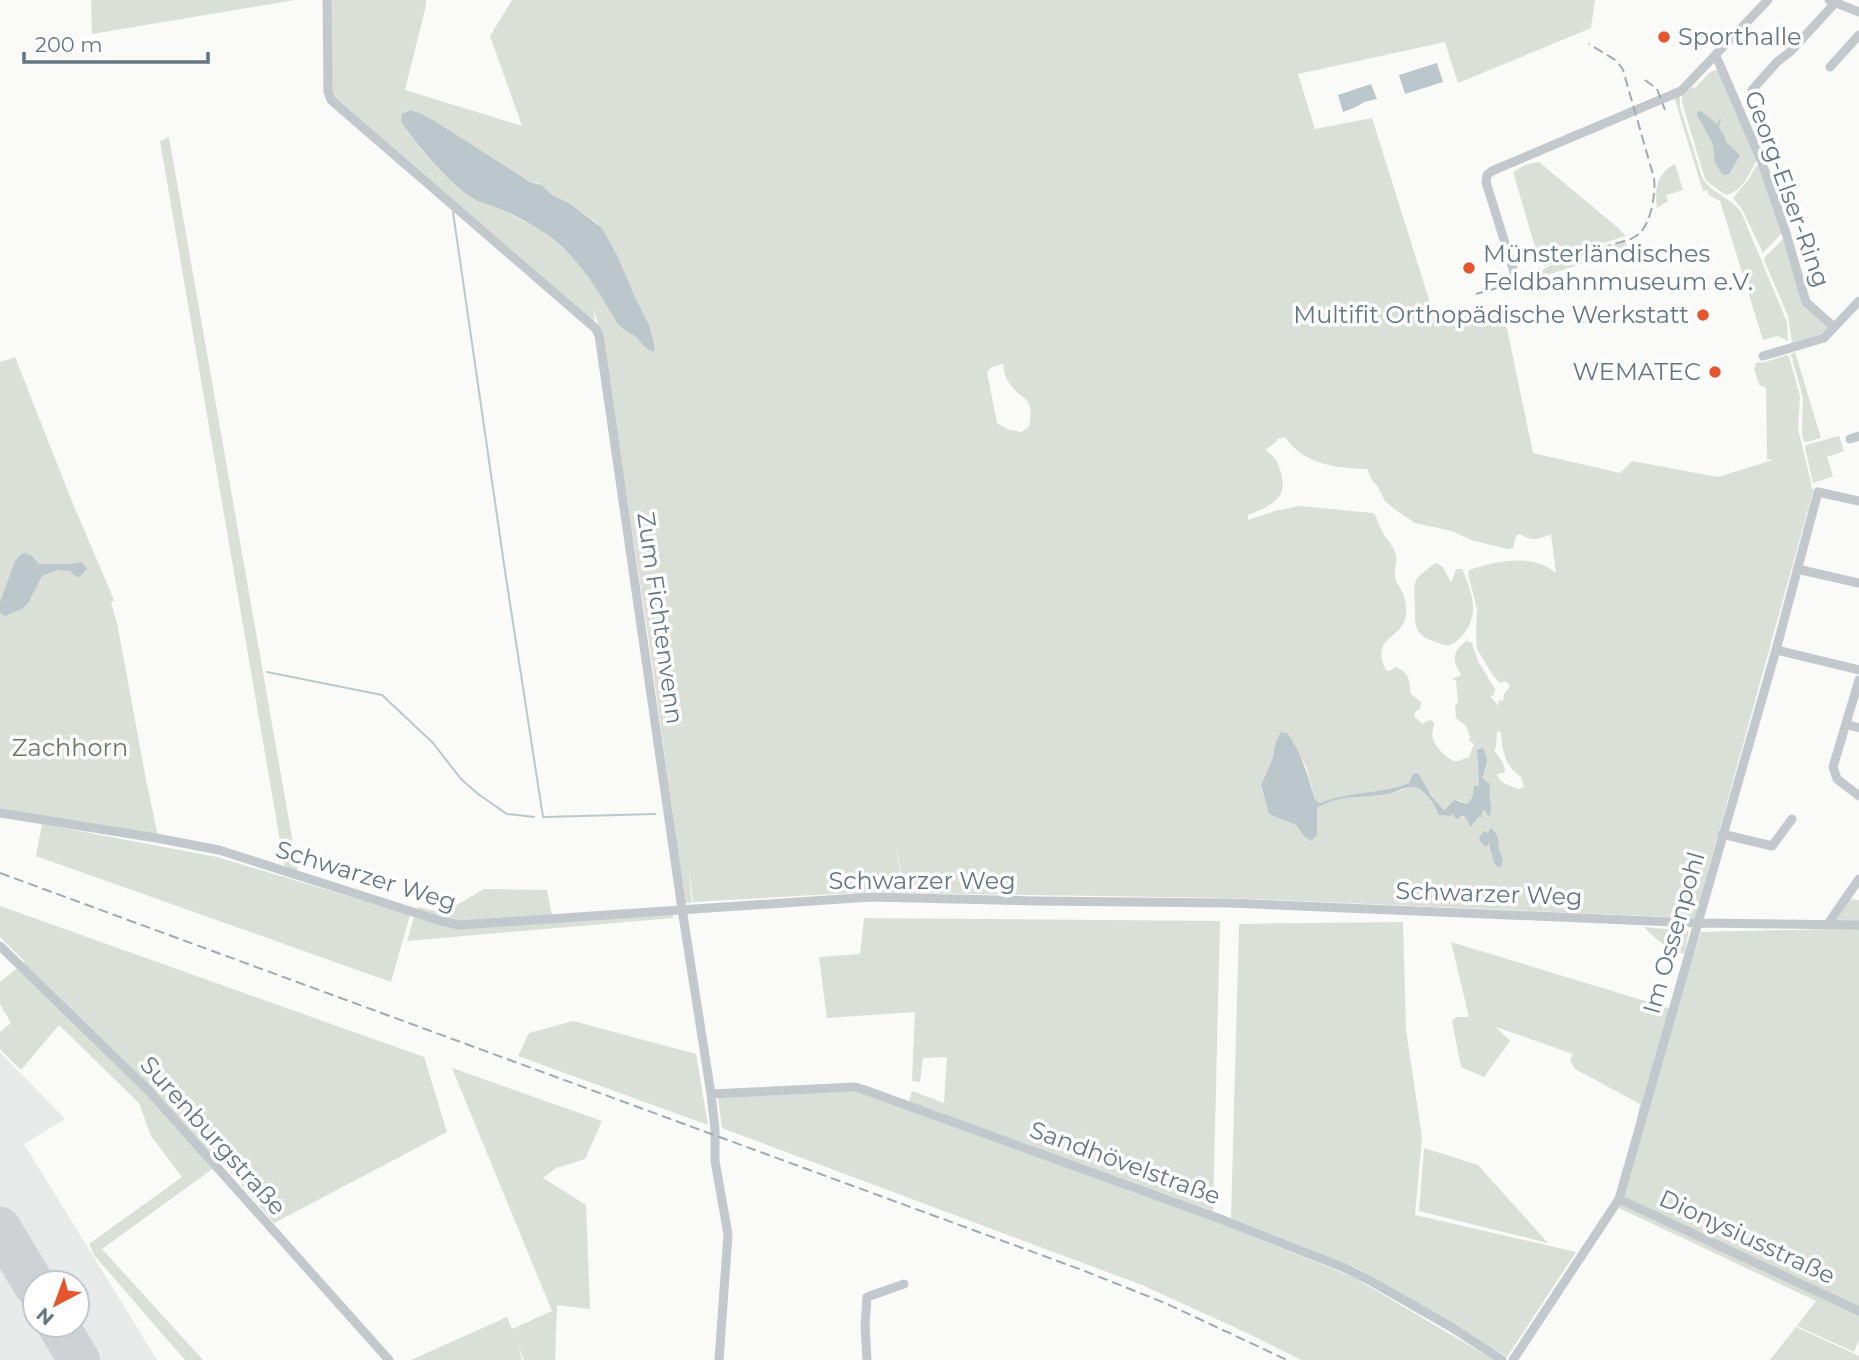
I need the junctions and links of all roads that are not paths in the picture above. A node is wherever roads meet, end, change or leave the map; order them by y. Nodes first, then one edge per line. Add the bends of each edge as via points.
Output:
1 (327, 0) edge
2 (1768, 0) edge
3 (1833, 1) edge
4 (1859, 12) edge
5 (1859, 35) edge
6 (1716, 56) junction
7 (1830, 67) dead end
8 (1752, 90) dead end
9 (1514, 272) dead end
10 (1859, 301) edge
11 (1835, 327) junction
12 (1763, 356) dead end
13 (1859, 501) edge
14 (1797, 569) junction
15 (1859, 583) edge
16 (1776, 650) junction
17 (1859, 670) edge
18 (1859, 680) edge
19 (1846, 724) junction
20 (1859, 729) edge
21 (1859, 796) edge
22 (0, 813) edge
23 (1792, 819) dead end
24 (1722, 834) junction
25 (1859, 879) edge
26 (682, 909) junction
27 (1696, 923) junction
28 (1826, 925) junction
29 (1859, 925) edge
30 (0, 947) edge
31 (710, 1094) junction
32 (1619, 1199) junction
33 (904, 1284) dead end
34 (1859, 1311) edge
35 (388, 1360) edge
36 (719, 1360) edge
37 (867, 1360) edge
38 (1502, 1360) edge
39 (1513, 1360) edge

1 - 26 street, Zum Fichtenvenn via 331,100 599,335
2 - 6 street
3 - 4 street, Georg-Elser-Ring
3 - 8 street, Georg-Elser-Ring
5 - 7 street
6 - 9 street via 1681,91 1487,175
6 - 11 street, Georg-Elser-Ring via 1760,160 1806,302
10 - 11 street
11 - 12 street via 1824,338
13 - 14 street, Im Ossenpohl via 1818,492
14 - 15 street
14 - 16 street, Im Ossenpohl
16 - 17 street
16 - 24 street, Im Ossenpohl
18 - 19 street
19 - 20 street
19 - 21 street via 1833,767 1837,779
22 - 26 street, Schwarzer Weg via 219,850 460,925
23 - 24 street via 1772,846
24 - 27 street, Im Ossenpohl
25 - 28 street
26 - 27 street, Schwarzer Weg via 871,897 1230,903
26 - 31 street, Zum Fichtenvenn
27 - 28 street, Schwarzer Weg
27 - 32 street, Im Ossenpohl
28 - 29 street, Schwarzer Weg
30 - 35 street, Surenburgstraße via 149,1091
31 - 36 street, Zum Fichtenvenn via 715,1161 728,1234
31 - 38 street, Sandhövelstraße via 862,1088 1345,1268
32 - 34 street, Dionysiusstraße
32 - 39 street, Im Ossenpohl
33 - 37 street via 867,1297

